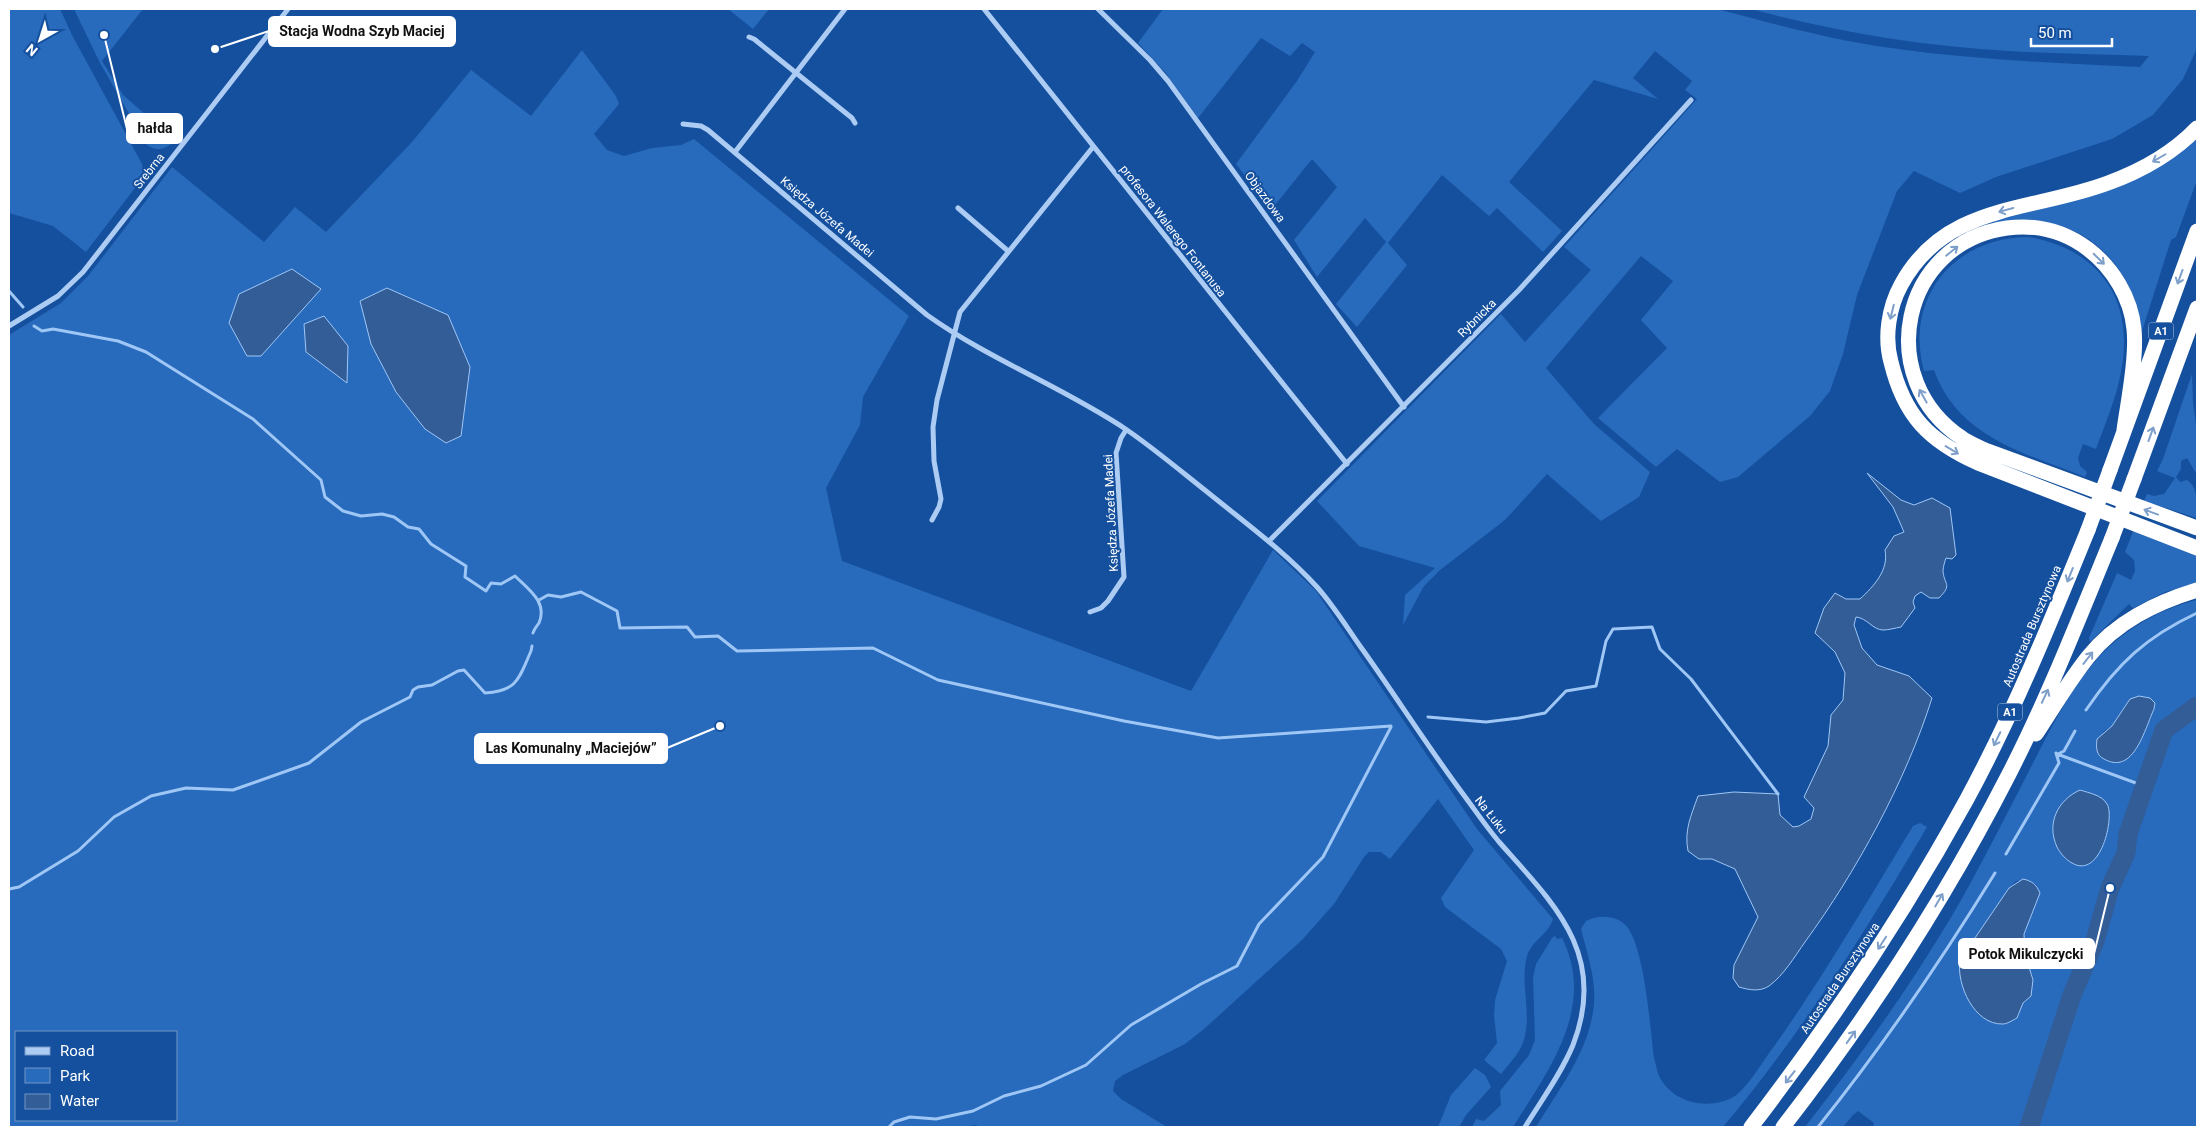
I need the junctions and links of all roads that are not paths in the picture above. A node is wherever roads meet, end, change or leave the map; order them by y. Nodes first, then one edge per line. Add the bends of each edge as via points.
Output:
1 (288, 9) edge
2 (844, 9) edge
3 (984, 9) edge
4 (1098, 9) edge
5 (749, 37) dead end
6 (795, 73) junction
7 (1691, 100) dead end
8 (855, 123) dead end
9 (683, 124) dead end
10 (2197, 128) edge
11 (1093, 147) junction
12 (735, 152) junction
13 (958, 208) dead end
14 (2197, 231) edge
15 (1008, 251) junction
16 (2197, 308) edge
17 (9, 326) edge
18 (954, 334) junction
19 (1404, 407) junction
20 (1126, 430) junction
21 (2124, 430) junction
22 (1347, 464) junction
23 (932, 520) dead end
24 (2197, 528) edge
25 (1269, 541) junction
26 (2197, 548) edge
27 (2197, 590) edge
28 (1090, 612) dead end
29 (2010, 772) junction
30 (1525, 1127) edge
31 (1751, 1127) edge
32 (1783, 1127) edge

1 - 17 street, Srebrna via 83,272 58,296
2 - 6 street
3 - 11 street, profesora Walerego Fontanusa
4 - 19 street, Objazdowa via 1163,74
5 - 6 street
6 - 8 street
6 - 12 street
7 - 19 street, Rybnicka via 1519,290
9 - 12 street, Księdza Józefa Madei via 701,126
10 -> 26 highway via 2168,153 2107,184 1983,216 1939,238 1908,271 1896,294 1888,324 1889,354 1896,381 1907,408 1934,438 1978,463
11 - 15 street
11 - 22 street, profesora Walerego Fontanusa
12 - 18 street, Księdza Józefa Madei
13 - 15 street
14 -> 21 highway, Autostrada Bursztynowa / A1
15 - 18 street via 960,312
29 -> 16 highway, A1, bridge via 2062,659 2112,538
18 - 20 street, Księdza Józefa Madei
18 - 23 street via 934,414 933,446 941,499
19 - 22 street, Rybnicka
20 - 25 street, Księdza Józefa Madei
20 - 28 street, Księdza Józefa Madei via 1116,453 1124,577 1108,601
24 -> 21 highway via 1985,450 1942,422 1925,401 1912,374 1908,353 1908,327 1914,301 1938,262 1961,244 1989,231 2017,227 2046,228 2075,240 2100,258 2119,282 2131,311 2134,330
21 -> 31 highway, Autostrada Bursztynowa / A1, bridge via 2088,530 2018,695 1968,797 1882,945 1824,1030
22 - 25 street, Rybnicka
25 - 30 street, Na Łuku via 1325,597 1464,796 1543,891 1574,939 1584,989 1578,1029 1567,1057
29 -> 27 highway via 2088,657 2104,640 2144,611
32 -> 29 highway, A1 via 1902,961

